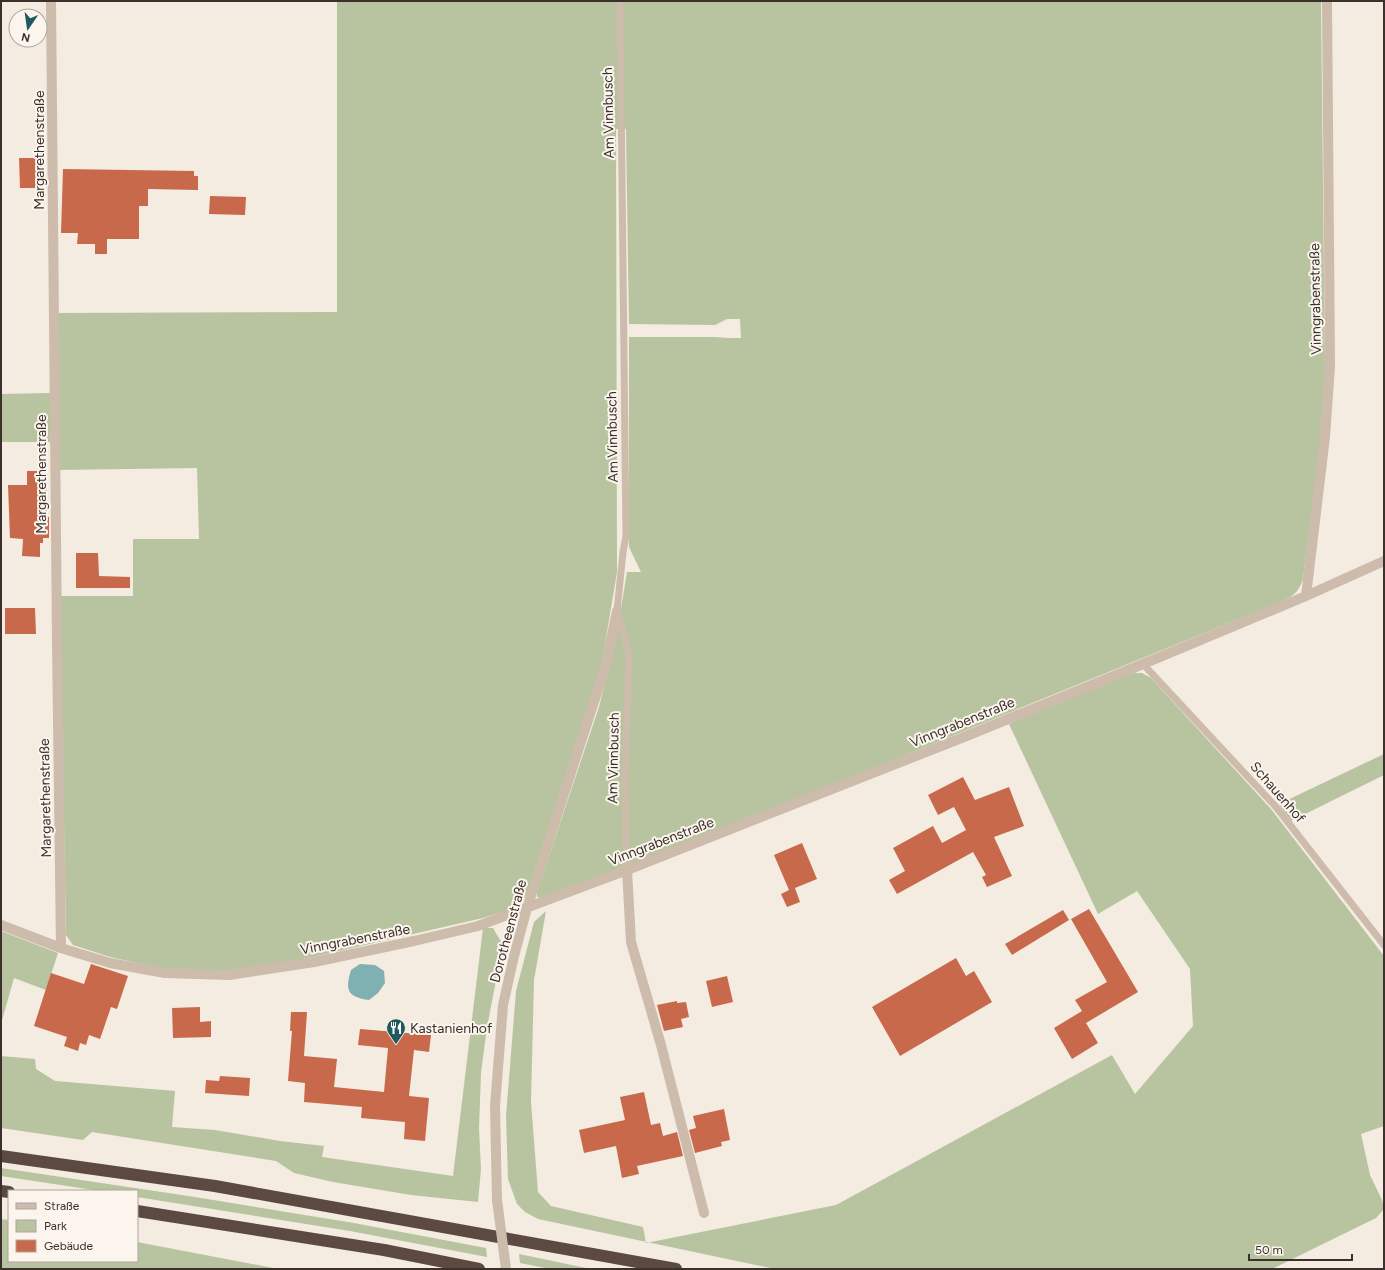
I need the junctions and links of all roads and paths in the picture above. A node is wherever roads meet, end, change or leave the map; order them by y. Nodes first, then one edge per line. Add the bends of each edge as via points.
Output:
1 (51, 1) edge
2 (620, 1) edge
3 (1327, 1) edge
4 (1384, 561) edge
5 (1306, 596) junction
6 (617, 611) junction
7 (1143, 664) junction
8 (627, 870) junction
9 (527, 908) junction
10 (1, 925) edge
11 (1384, 945) edge
12 (61, 948) junction
13 (1, 1156) edge
14 (138, 1211) edge
15 (704, 1213) dead end
16 (480, 1269) edge
17 (506, 1269) edge
18 (676, 1269) edge

1 - 12 street, Margarethenstraße
2 - 6 lane, Am Vinnbusch via 626,536
3 - 5 street, Vinngrabenstraße via 1330,366 1325,436
4 - 5 street, Vinngrabenstraße
5 - 7 street, Vinngrabenstraße
6 - 8 lane, Am Vinnbusch via 629,655 625,781
6 - 9 street, Dorotheenstraße via 605,668
7 - 8 street, Vinngrabenstraße
7 - 11 lane, Schauenhof via 1276,807
8 - 9 street, Vinngrabenstraße
8 - 15 street via 631,942 661,1045
9 - 12 street, Vinngrabenstraße via 478,926 414,941 314,962 229,975 165,974 110,963
9 - 17 street, Dorotheenstraße, bridge via 502,1005 495,1106 497,1200
10 - 12 street, Vinngrabenstraße
13 - 18 highway via 216,1186
14 - 16 highway via 384,1250

